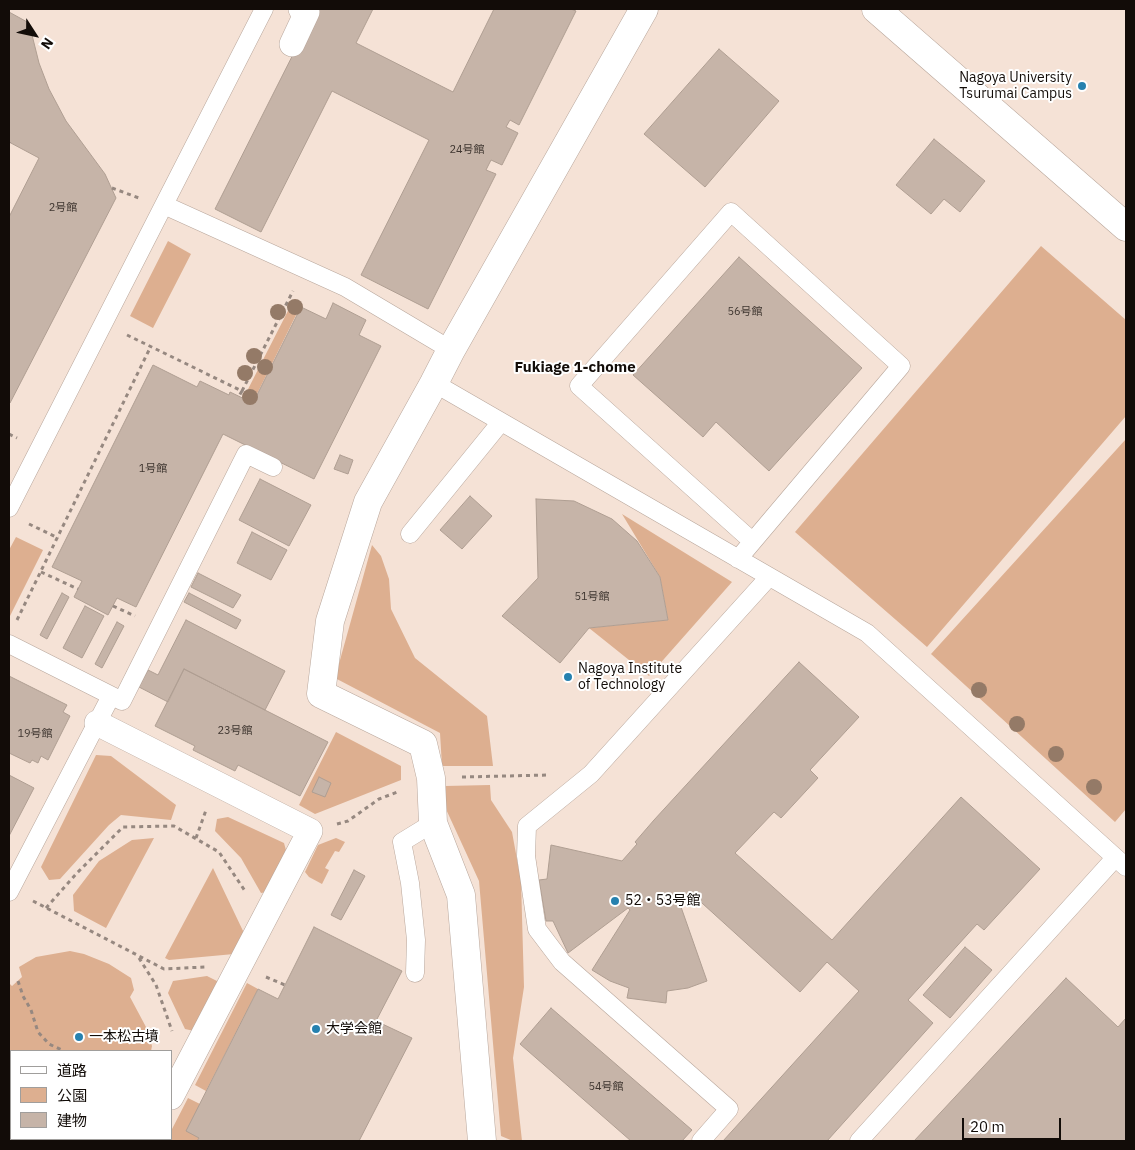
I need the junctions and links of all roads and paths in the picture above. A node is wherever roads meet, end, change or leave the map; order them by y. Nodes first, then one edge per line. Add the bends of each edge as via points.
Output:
1 (264, 9) edge
2 (297, 9) edge
3 (301, 9) edge
4 (644, 9) edge
5 (876, 9) edge
6 (164, 206) junction
7 (1126, 227) edge
8 (304, 268) junction
9 (451, 350) junction
10 (434, 383) junction
11 (242, 390) junction
12 (239, 396) dead end
13 (501, 422) junction
14 (273, 467) dead end
15 (9, 508) edge
16 (25, 522) dead end
17 (410, 534) dead end
18 (58, 538) junction
19 (752, 541) junction
20 (738, 559) junction
21 (41, 572) junction
22 (769, 577) junction
23 (78, 589) dead end
24 (17, 621) dead end
25 (9, 644) edge
26 (111, 696) junction
27 (97, 723) junction
28 (591, 774) junction
29 (453, 777) dead end
30 (403, 790) dead end
31 (433, 823) junction
32 (310, 831) junction
33 (1121, 862) edge
34 (10, 891) edge
35 (46, 908) junction
36 (264, 919) junction
37 (138, 957) junction
38 (240, 965) junction
39 (415, 973) dead end
40 (272, 979) dead end
41 (18, 981) dead end
42 (285, 985) dead end
43 (62, 1050) edge
44 (176, 1087) edge
45 (18, 1141) edge
46 (28, 1141) edge
47 (482, 1141) edge
48 (701, 1141) edge
49 (859, 1141) edge

1 - 6 lane
2 - 3 street via 287,42 306,12
4 - 9 street
5 - 7 street
6 - 8 lane
6 - 15 lane
8 - 9 lane via 345,287
8 - 11 path
9 - 10 street
10 - 13 lane
10 - 31 street via 368,502 330,622 321,694 423,744 431,778
11 - 12 path
11 - 18 path via 151,346
13 - 17 lane
13 - 20 lane
14 - 26 lane via 246,454 122,701
16 - 18 path
18 - 21 path
19 - 19 lane via 901,366 731,212 578,386
19 - 20 lane
20 - 22 lane
21 - 23 path
21 - 24 path
22 - 28 lane
22 - 33 lane via 867,633
25 - 26 lane
26 - 27 lane
27 - 32 street
27 - 34 lane
28 - 29 path
28 - 48 lane via 527,826 526,856 537,929 562,962 729,1109
30 - 32 path via 379,799 348,821
31 - 39 lane via 402,842 416,940
31 - 47 street via 461,896
32 - 36 street
33 - 49 lane
34 - 35 path
35 - 36 path via 123,827 174,826 219,852
35 - 37 path
36 - 38 street
37 - 38 path via 164,969
37 - 44 path via 156,985 178,1046
38 - 44 street
40 - 42 path
41 - 43 path via 38,1032 49,1044
45 - 46 path

